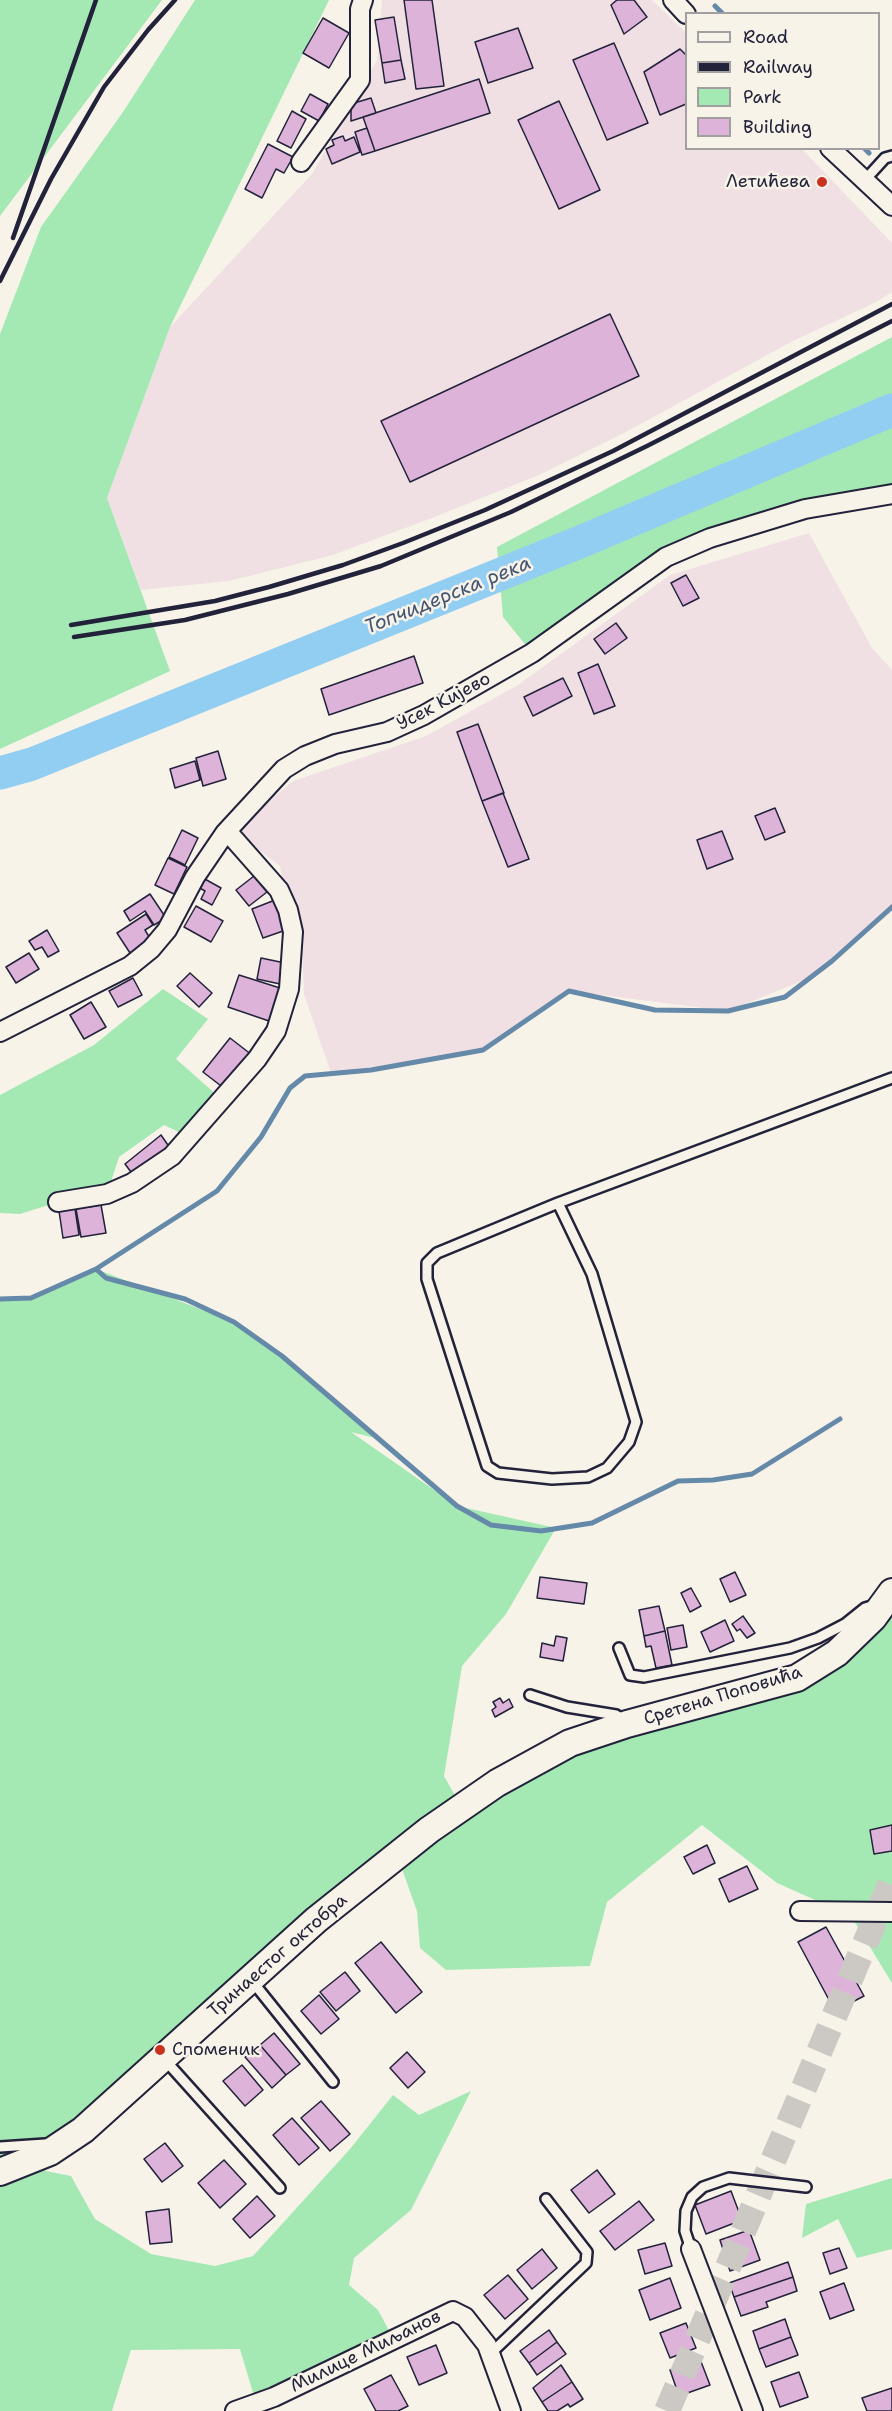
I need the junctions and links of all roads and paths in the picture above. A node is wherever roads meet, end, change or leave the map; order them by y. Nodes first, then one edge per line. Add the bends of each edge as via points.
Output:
1 (363, 0) edge
2 (832, 150) edge
3 (892, 156) edge
4 (301, 162) dead end
5 (864, 181) junction
6 (892, 207) edge
7 (892, 494) edge
8 (227, 831) junction
9 (2, 1029) edge
10 (892, 1078) edge
11 (58, 1202) dead end
12 (558, 1203) junction
13 (888, 1598) edge
14 (619, 1648) dead end
15 (530, 1695) dead end
16 (627, 1724) junction
17 (531, 1764) joint
18 (800, 1911) dead end
19 (892, 1912) edge
20 (251, 1979) junction
21 (164, 2059) junction
22 (333, 2082) dead end
23 (65, 2142) junction
24 (0, 2147) edge
25 (0, 2172) edge
26 (806, 2187) dead end
27 (280, 2188) dead end
28 (546, 2199) dead end
29 (691, 2249) joint
30 (490, 2354) junction
31 (235, 2411) edge
32 (511, 2411) edge
33 (753, 2411) edge

1 - 4 street via 360,80
2 - 5 street
3 - 5 lane via 885,158
5 - 6 street
7 - 8 street, Усек Кијево via 805,509 710,538 666,557 532,653 424,715 387,732 335,744 284,769
8 - 9 street, Усек Кијево via 167,930 151,949 130,966
8 - 11 street via 279,890 288,910 293,932 289,989 276,1031 257,1059 172,1156 132,1183 107,1194
10 - 12 lane
12 - 12 lane via 437,1253 427,1263 426,1280 487,1466 498,1473 552,1479 588,1477 607,1468 629,1442 636,1422 592,1274
13 - 14 lane via 865,1608 845,1624 790,1647 644,1677 630,1674
13 - 16 street, Сретена Поповића via 837,1653 797,1678
15 - 16 lane via 567,1707 616,1715
16 - 17 street, Сретена Поповића via 570,1743
17 - 20 street, Тринаестог октобра via 429,1830 316,1920
18 - 19 street
20 - 21 street, Тринаестог октобра
20 - 22 lane
21 - 23 street, Тринаестог октобра
21 - 27 lane
23 - 24 lane
23 - 25 street, Тринаестог октобра
26 - 29 lane via 729,2178 703,2187 692,2197 686,2211 685,2231
28 - 30 lane via 587,2252 586,2263
29 - 33 street
30 - 31 street, Милице Миљанов via 477,2329 453,2311 274,2397
30 - 32 street, Милице Миљанов

